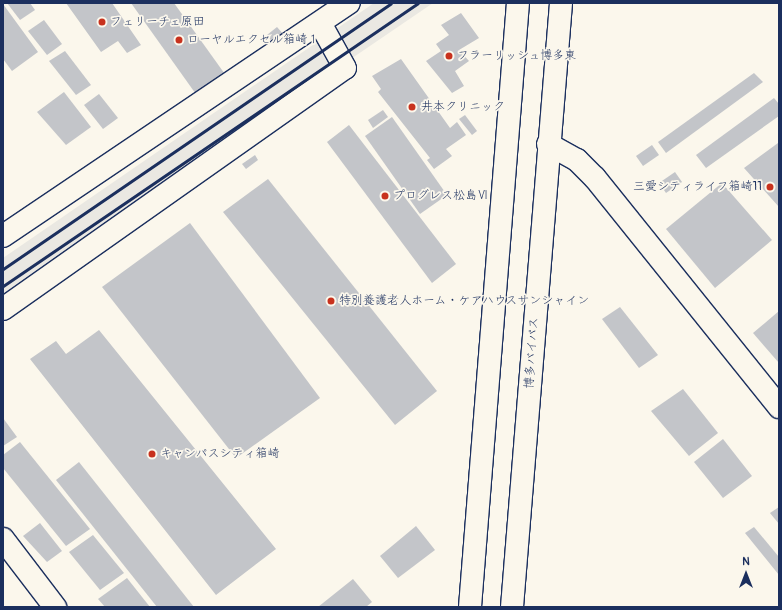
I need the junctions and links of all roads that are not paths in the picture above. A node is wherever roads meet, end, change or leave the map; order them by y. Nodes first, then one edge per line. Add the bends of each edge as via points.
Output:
1 (349, 3) edge
2 (518, 3) edge
3 (561, 3) edge
4 (320, 23) junction
5 (548, 144) junction
6 (3, 236) edge
7 (3, 309) edge
8 (779, 407) edge
9 (3, 539) edge
10 (55, 607) edge
11 (470, 607) edge
12 (512, 607) edge

1 - 4 main road
2 - 11 main road
3 - 5 main road, 博多バイパス
4 - 6 main road
4 - 7 main road via 344,68
5 - 8 main road via 577,160 595,178
5 - 12 main road, 博多バイパス
9 - 10 main road

